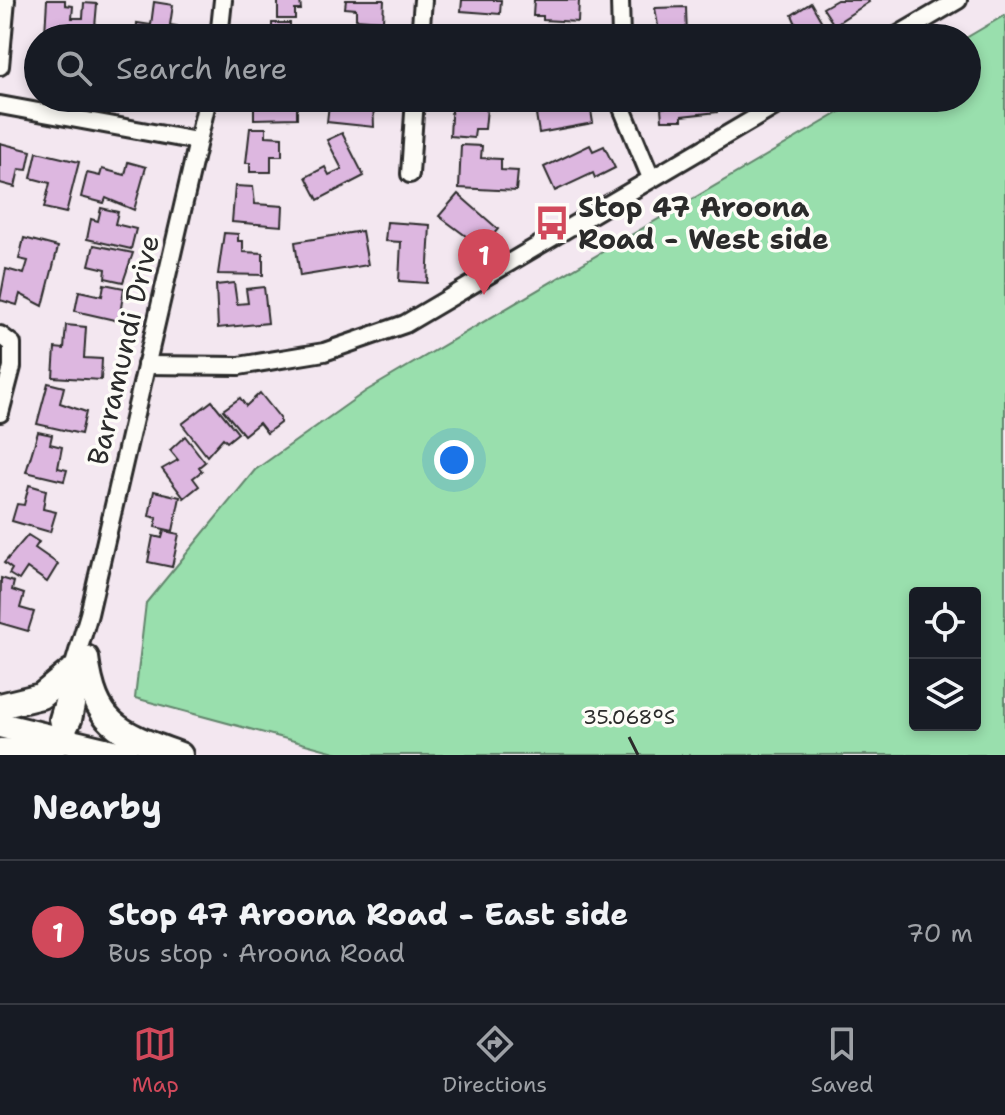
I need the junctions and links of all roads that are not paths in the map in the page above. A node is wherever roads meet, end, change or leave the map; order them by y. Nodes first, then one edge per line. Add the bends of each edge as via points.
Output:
1 (6, 0) edge
2 (223, 0) edge
3 (423, 0) edge
4 (620, 0) edge
5 (958, 0) edge
6 (220, 24) edge
7 (421, 24) edge
8 (621, 24) edge
9 (917, 24) edge
10 (0, 66) edge
11 (0, 105) edge
12 (24, 109) edge
13 (38, 112) edge
14 (204, 112) edge
15 (414, 112) edge
16 (624, 112) edge
17 (765, 112) edge
18 (197, 141) junction
19 (410, 174) dead end
20 (651, 178) junction
21 (0, 335) edge
22 (146, 365) junction
23 (0, 413) edge
24 (78, 665) junction
25 (0, 706) edge
26 (0, 725) edge
27 (65, 748) edge
28 (0, 751) edge
29 (125, 755) edge
30 (180, 755) edge

1 - 10 street
2 - 6 street
3 - 7 street
4 - 8 street
5 - 9 street
11 - 12 street
13 - 18 street
14 - 18 street, Barramundi Drive
15 - 19 street
16 - 20 street
17 - 20 street
18 - 22 street, Barramundi Drive
20 - 22 street via 405,324 296,357 239,366
21 - 23 street via 12,344 14,355
22 - 24 street, Barramundi Drive
24 - 25 main road via 41,696
24 - 27 street, Barramundi Drive via 58,719
24 - 30 main road via 107,720 131,737
26 - 27 main road
27 - 28 main road
27 - 29 main road

